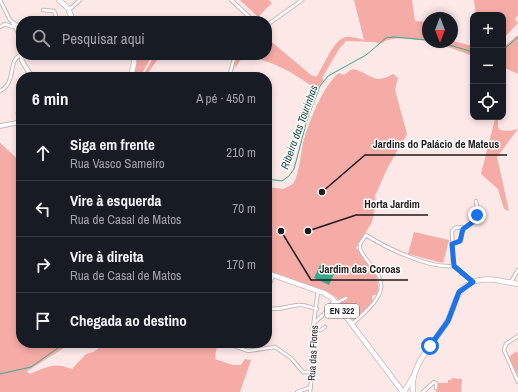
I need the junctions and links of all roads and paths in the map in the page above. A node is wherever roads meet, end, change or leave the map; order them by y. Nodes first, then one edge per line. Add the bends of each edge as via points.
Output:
1 (0, 0) edge
2 (59, 0) edge
3 (80, 0) edge
4 (231, 0) edge
5 (302, 0) edge
6 (43, 10) dead end
7 (69, 10) junction
8 (56, 16) edge
9 (71, 16) edge
10 (249, 16) edge
11 (12, 21) junction
12 (272, 21) edge
13 (16, 24) edge
14 (14, 26) junction
15 (0, 27) edge
16 (16, 29) edge
17 (16, 59) edge
18 (22, 60) edge
19 (134, 60) edge
20 (234, 60) edge
21 (29, 72) edge
22 (132, 72) edge
23 (230, 72) edge
24 (0, 91) edge
25 (16, 123) edge
26 (0, 126) edge
27 (476, 200) dead end
28 (463, 229) junction
29 (452, 244) junction
30 (454, 266) junction
31 (518, 270) edge
32 (273, 276) edge
33 (473, 282) junction
34 (511, 283) junction
35 (518, 284) edge
36 (318, 291) junction
37 (346, 298) dead end
38 (335, 302) junction
39 (272, 308) edge
40 (317, 309) junction
41 (314, 322) junction
42 (352, 324) junction
43 (325, 327) dead end
44 (313, 330) junction
45 (518, 336) edge
46 (272, 347) edge
47 (240, 348) edge
48 (268, 348) edge
49 (313, 372) junction
50 (416, 372) junction
51 (393, 380) junction
52 (410, 382) junction
53 (518, 382) edge
54 (400, 385) junction
55 (311, 387) junction
56 (436, 388) dead end
57 (405, 390) edge
58 (298, 392) edge
59 (310, 392) edge
60 (413, 392) edge
61 (422, 392) edge

1 - 11 street
2 - 7 main road
3 - 7 street
4 - 10 street
5 - 12 street
6 - 8 street via 54,11
7 - 9 main road
11 - 13 street
11 - 14 street
14 - 15 street via 5,24
14 - 16 street
17 - 24 street via 8,85
18 - 21 street
19 - 22 main road
20 - 23 street
25 - 26 street
27 - 28 street via 477,217
28 - 29 street via 460,241
28 - 29 street via 460,227 452,230
29 - 30 street
30 - 33 street
30 - 42 street via 447,267 413,258 366,235 360,249 379,276 380,289 374,304
31 - 34 street
32 - 36 main road, EN 322
33 - 34 main road via 487,280
33 - 50 main road, EN 322 via 457,296 448,321 426,351
34 - 35 main road
36 - 38 main road, EN 322 via 328,295
36 - 40 street, Rua das Flores
37 - 38 street
38 - 41 street
38 - 42 main road, EN 322
39 - 40 street via 300,305
40 - 41 street, Rua das Flores
41 - 44 street, Rua das Flores
42 - 51 main road, EN 322
43 - 44 street
44 - 49 street, Rua das Flores
45 - 53 street via 506,344 504,350
46 - 49 street via 291,358 303,372
47 - 48 street via 248,351
49 - 55 street, Rua das Flores
50 - 52 main road, EN 322
50 - 60 main road, EN 322
51 - 54 main road, EN 322
51 - 57 main road, EN 322
52 - 54 main road
52 - 57 main road, EN 322
54 - 57 main road, EN 322
55 - 58 street
55 - 59 street, Rua das Flores
56 - 61 street via 434,382
57 - 60 main road, EN 322

